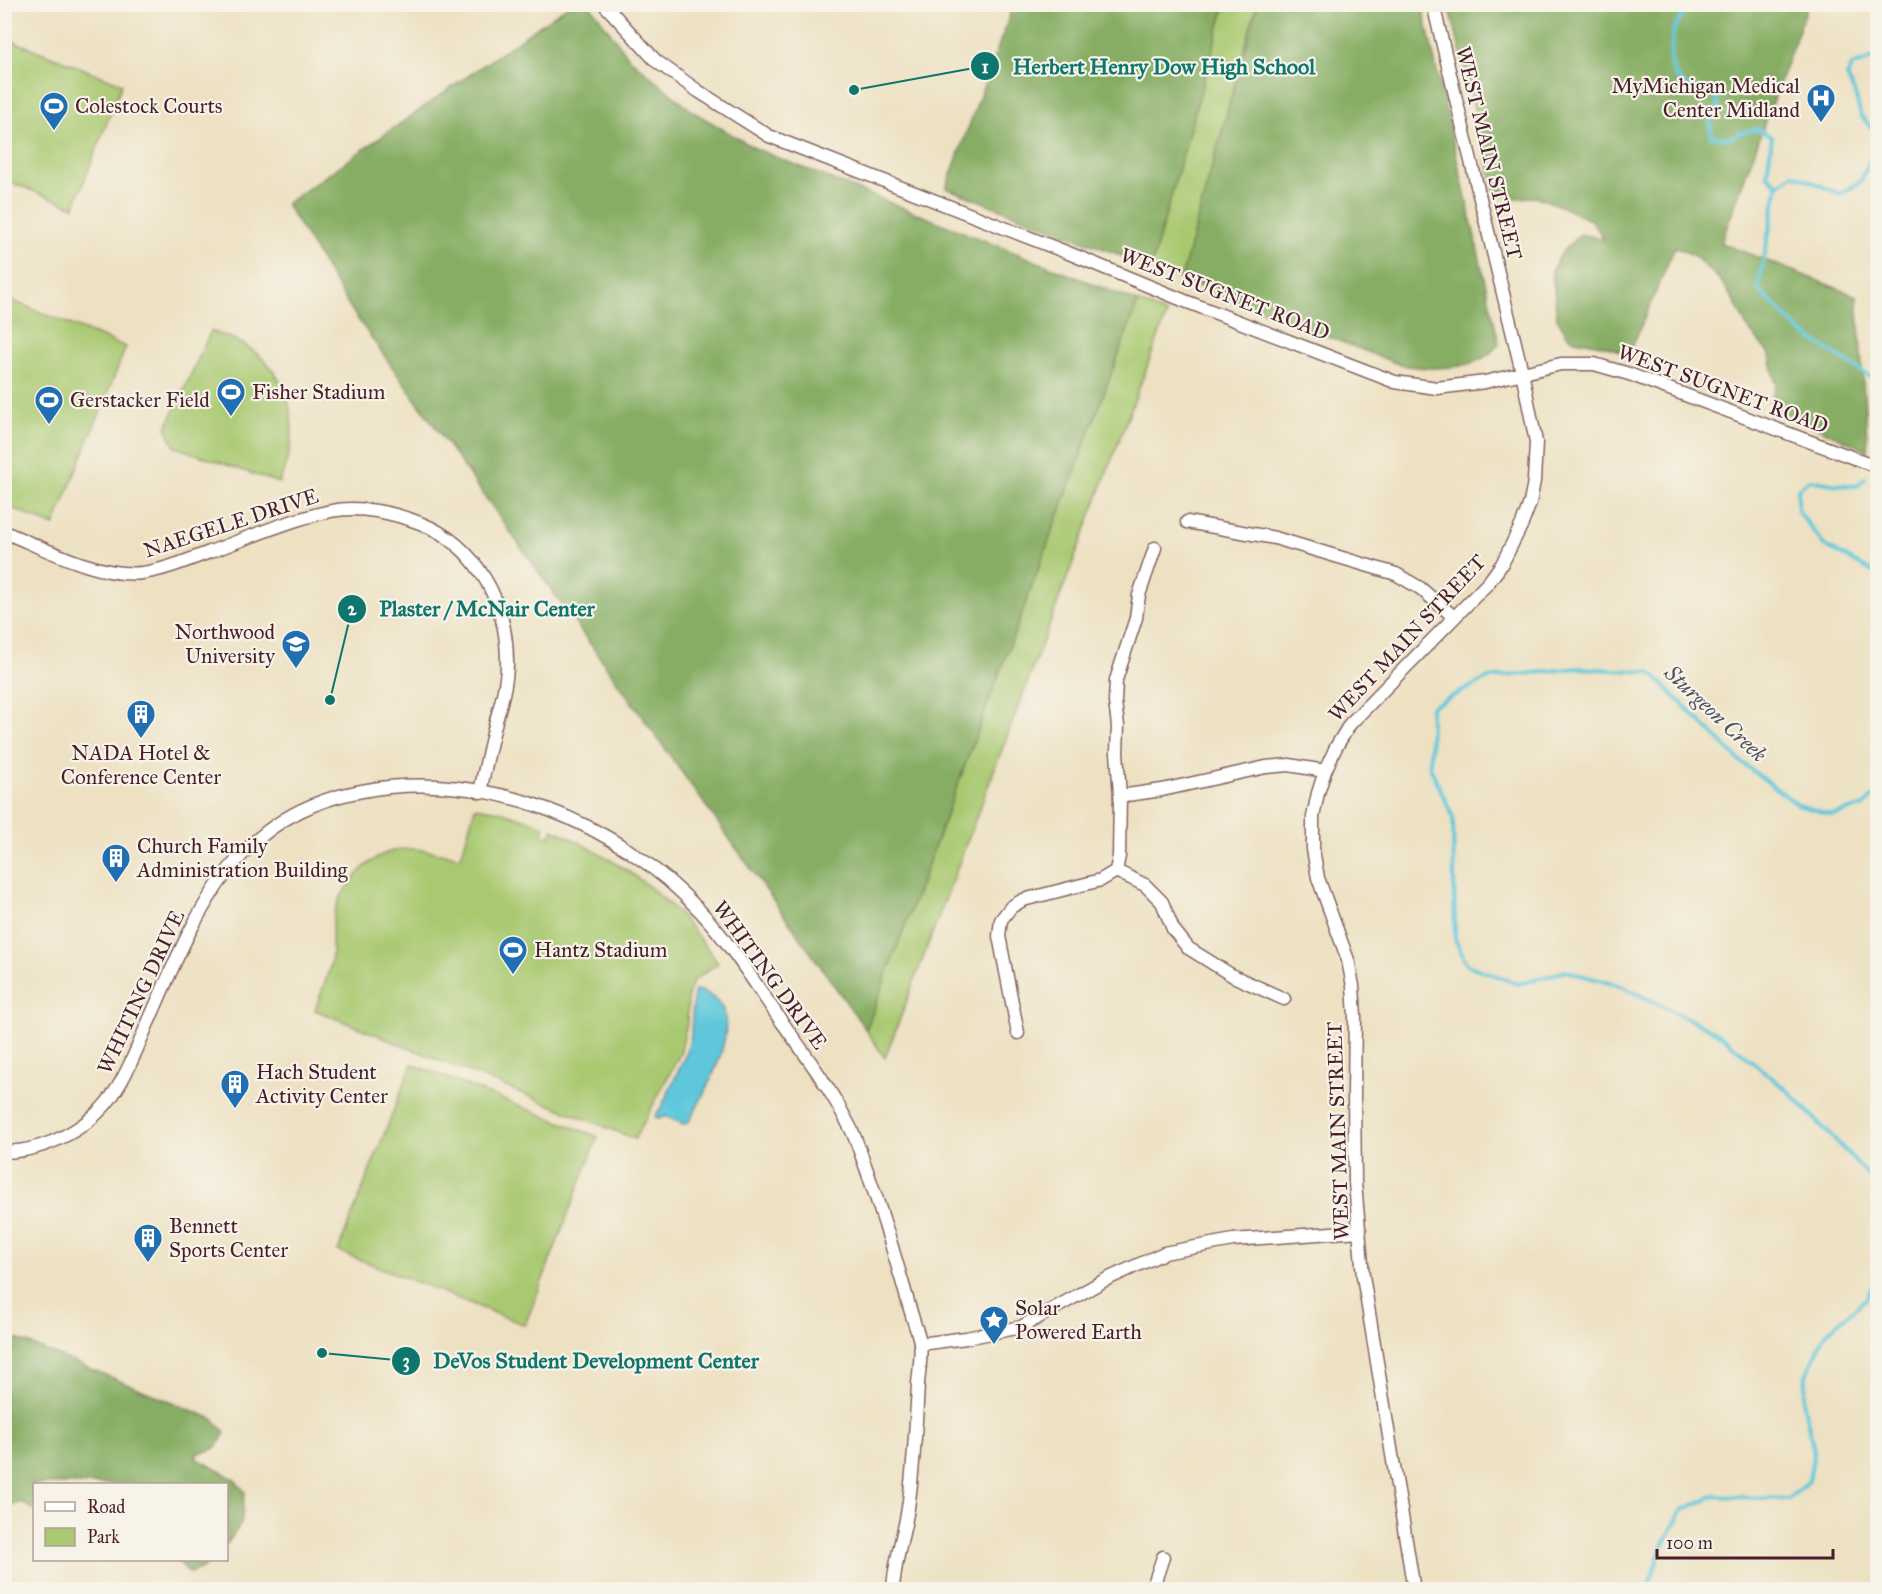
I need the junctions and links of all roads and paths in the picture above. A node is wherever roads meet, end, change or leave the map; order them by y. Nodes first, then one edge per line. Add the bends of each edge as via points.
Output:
1 (604, 4) edge
2 (1433, 4) edge
3 (1522, 372) junction
4 (1878, 467) edge
5 (1187, 522) dead end
6 (4, 532) edge
7 (1155, 548) dead end
8 (1454, 617) junction
9 (1325, 771) junction
10 (480, 792) junction
11 (1120, 796) junction
12 (1116, 871) junction
13 (1284, 999) dead end
14 (1018, 1033) dead end
15 (4, 1152) edge
16 (1360, 1232) junction
17 (920, 1344) junction
18 (1163, 1557) dead end
19 (893, 1590) edge
20 (1152, 1590) edge
21 (1414, 1590) edge

1 - 3 street, WEST SUGNET ROAD via 656,61 698,91 770,136 827,160 1395,382 1437,388
2 - 3 street, WEST MAIN STREET
3 - 4 street, WEST SUGNET ROAD via 1561,364 1594,364
3 - 8 street, WEST MAIN STREET via 1536,442 1530,503 1502,564
5 - 8 street via 1275,538 1396,574 1420,588
6 - 10 street, NAEGELE DRIVE via 107,571 141,573 174,565 297,519 335,510 374,510 430,527 459,546 488,580 506,639 504,692
7 - 11 street via 1116,680
8 - 9 street, WEST MAIN STREET via 1350,724
9 - 11 street via 1289,765 1266,767
9 - 16 street, WEST MAIN STREET via 1313,818 1313,849 1318,878 1348,960 1353,986 1355,1183
10 - 15 street, WHITING DRIVE via 420,786 360,791 302,808 278,823 239,857 212,891 189,930 115,1094 90,1120 63,1137 19,1152
10 - 17 street, WHITING DRIVE via 547,809 612,839 674,885 730,947 816,1069 854,1134
11 - 12 street
12 - 13 street via 1145,885 1162,902 1173,929 1188,948 1233,976
12 - 14 street via 1101,880 1023,900 1001,920 999,936
16 - 17 street via 1244,1239 1164,1253 1105,1280 1021,1327
16 - 21 street, WEST MAIN STREET via 1363,1276
17 - 19 street, WHITING DRIVE via 916,1446
18 - 20 street

